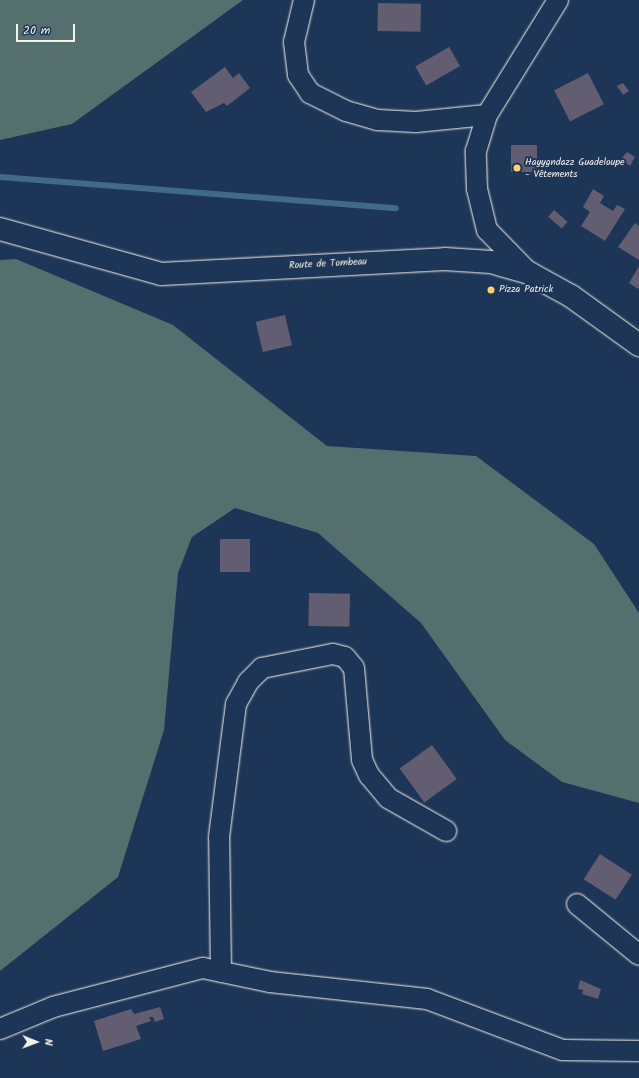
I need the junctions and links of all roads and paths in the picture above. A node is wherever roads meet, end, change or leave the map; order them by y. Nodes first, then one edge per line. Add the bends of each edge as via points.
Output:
1 (304, 0) edge
2 (558, 0) edge
3 (488, 115) junction
4 (0, 229) edge
5 (528, 273) junction
6 (639, 345) edge
7 (446, 831) dead end
8 (577, 904) dead end
9 (639, 955) edge
10 (221, 972) junction
11 (0, 1029) edge
12 (639, 1051) edge

1 - 3 street via 294,42 298,75 310,93 346,111 378,120 416,122
2 - 3 street
3 - 5 street via 476,151 477,189 487,230
4 - 5 main road, Route de Tombeau via 161,274 446,259 491,262
5 - 6 main road, Route de Tombeau via 571,296
7 - 10 street via 388,798 369,775 362,760 354,668 345,657 333,654 262,668 248,682 236,704 220,837
8 - 9 street
10 - 11 street via 203,968 195,970 53,1007
10 - 12 street via 270,982 427,999 563,1050

